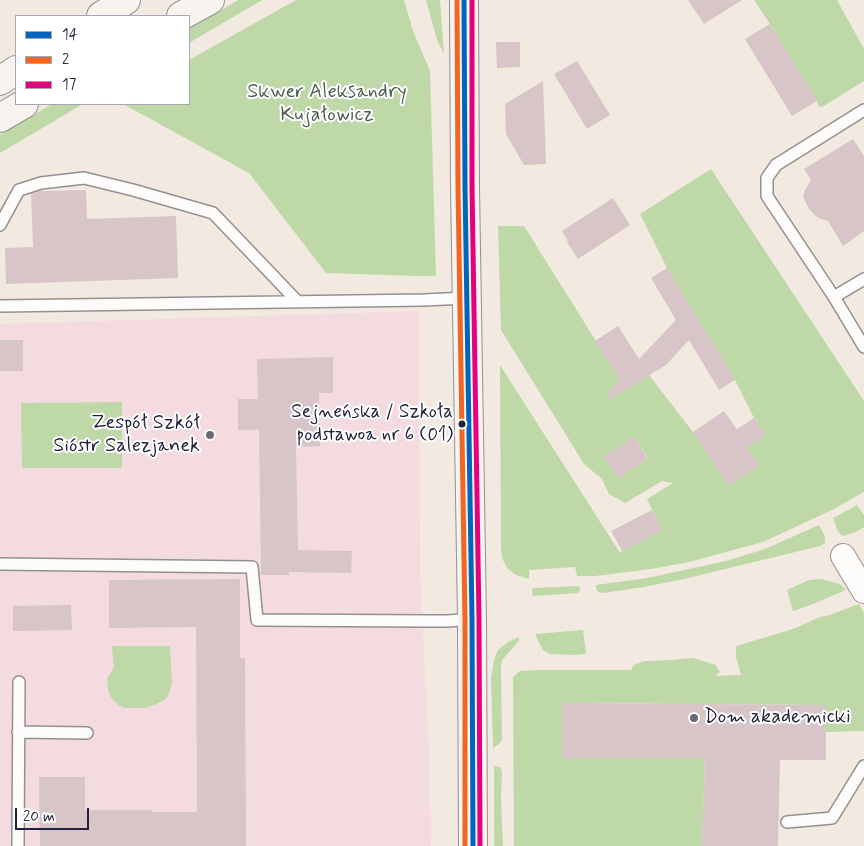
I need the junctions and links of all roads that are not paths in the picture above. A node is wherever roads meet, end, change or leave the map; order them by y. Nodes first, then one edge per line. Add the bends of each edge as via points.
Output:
1 (126, 0) edge
2 (210, 0) edge
3 (464, 0) edge
4 (103, 15) edge
5 (183, 15) edge
6 (15, 71) edge
7 (0, 81) edge
8 (22, 105) edge
9 (864, 110) edge
10 (0, 118) edge
11 (0, 225) edge
12 (864, 279) edge
13 (834, 297) junction
14 (466, 298) junction
15 (298, 302) junction
16 (0, 306) edge
17 (864, 348) edge
18 (844, 556) dead end
19 (0, 564) edge
20 (864, 591) edge
21 (472, 618) junction
22 (19, 682) dead end
23 (18, 732) junction
24 (87, 733) dead end
25 (864, 766) edge
26 (787, 822) dead end
27 (18, 846) edge
28 (473, 846) edge

1 - 4 street
2 - 5 street
3 - 14 street
6 - 7 street
8 - 10 street
9 - 13 lane via 776,165 766,178 767,196
11 - 15 lane via 19,190 41,183 84,178 133,190 213,213
12 - 13 lane
13 - 17 lane
14 - 15 lane
14 - 21 street
15 - 16 lane
18 - 20 street
19 - 21 lane via 252,567 257,620 435,621
21 - 28 street
22 - 23 lane
23 - 24 lane
23 - 27 lane
25 - 26 lane via 832,818

